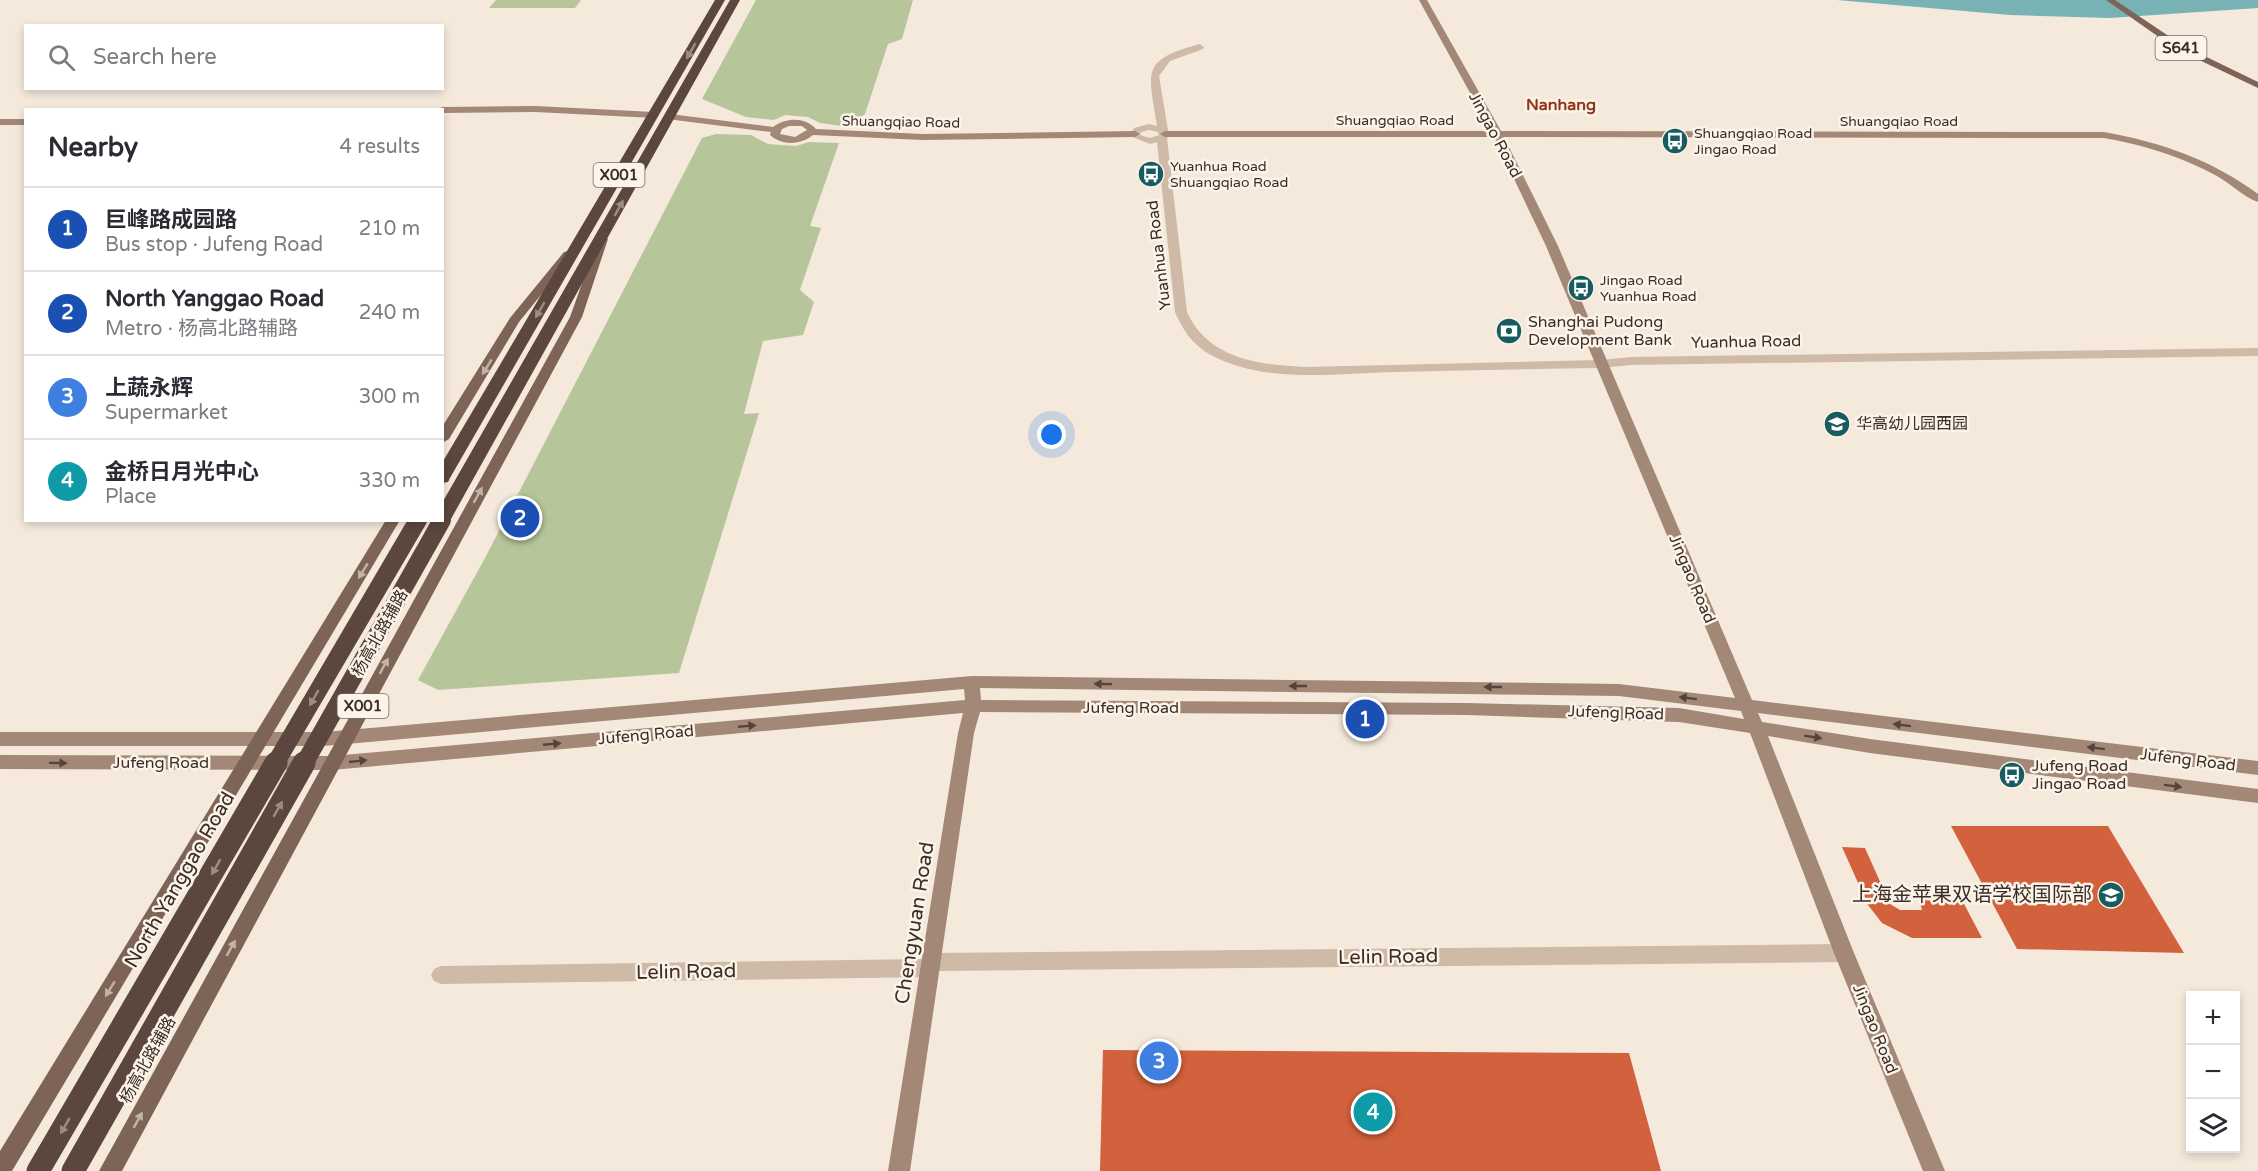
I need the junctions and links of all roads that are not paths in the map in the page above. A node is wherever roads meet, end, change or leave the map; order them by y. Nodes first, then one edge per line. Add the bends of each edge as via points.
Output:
1 (720, 0) edge
2 (735, 0) edge
3 (2110, 0) edge
4 (2120, 0) edge
5 (1423, 2) edge
6 (1200, 47) dead end
7 (2258, 80) edge
8 (2258, 85) edge
9 (444, 110) edge
10 (654, 115) junction
11 (670, 117) junction
12 (0, 122) edge
13 (24, 122) edge
14 (776, 130) junction
15 (811, 132) junction
16 (1135, 134) joint
17 (1163, 134) junction
18 (1495, 134) junction
19 (2258, 199) edge
20 (604, 235) junction
21 (584, 236) junction
22 (2258, 352) edge
23 (1601, 364) junction
24 (444, 436) edge
25 (444, 475) edge
26 (444, 516) edge
27 (392, 522) edge
28 (416, 522) edge
29 (441, 522) edge
30 (972, 682) junction
31 (1746, 705) junction
32 (973, 706) junction
33 (1756, 728) junction
34 (346, 737) junction
35 (0, 739) edge
36 (261, 739) junction
37 (0, 762) edge
38 (245, 764) junction
39 (332, 764) junction
40 (2258, 768) edge
41 (2258, 796) edge
42 (1844, 952) junction
43 (932, 965) junction
44 (441, 975) dead end
45 (0, 1171) edge
46 (38, 1171) edge
47 (73, 1171) edge
48 (110, 1171) edge
49 (899, 1171) edge
50 (1934, 1171) edge

1 -> 10 highway, X001
2 - 11 highway, X001
3 - 8 main road, S641 via 2179,47
4 - 7 main road, S641 via 2186,44
5 - 18 main road, Jingao Road
6 - 17 street, Yuanhua Road via 1172,56 1157,67 1154,76
9 - 10 main road
10 - 21 highway, X001
11 - 14 main road, Shuangqiao Road
20 -> 11 highway, X001
12 - 13 main road
14 - 15 main road, Shuangqiao Road via 800,123 812,127
14 - 15 main road, Shuangqiao Road via 778,137 787,140
15 - 16 main road, Shuangqiao Road via 923,137
16 - 17 street via 1145,127
17 - 18 main road, Shuangqiao Road
17 - 23 street, Yuanhua Road via 1181,312 1199,343 1220,355 1268,368 1298,370
18 - 19 main road, Shuangqiao Road via 2104,135 2188,156
18 - 23 main road, Jingao Road via 1552,246
20 - 26 highway, X001
34 -> 20 main road, 杨高北路辅路 / X001 via 576,317
21 -> 24 main road, X001 via 514,321
21 -> 25 highway, X001
22 - 23 street, Yuanhua Road via 1815,357
23 - 31 main road, Jingao Road
27 -> 36 main road
28 -> 46 highway, North Yanggao Road / X001, bridge
47 -> 29 highway, X001, bridge
31 -> 30 main road, Jufeng Road via 1620,690
30 - 32 main road, Chengyuan Road
30 - 34 main road, Jufeng Road
31 - 33 main road, Jingao Road
40 -> 31 main road, Jufeng Road
32 - 33 main road, Jufeng Road via 1467,709 1679,715
39 -> 32 main road, Jufeng Road
32 - 43 main road, Chengyuan Road
33 -> 41 main road, Jufeng Road
33 - 42 main road, Jingao Road
34 - 36 main road, Jufeng Road
34 - 39 main road, 杨高北路辅路 / X001
35 - 36 main road, Jufeng Road
36 - 38 main road
37 -> 38 main road, Jufeng Road
38 - 39 main road, Jufeng Road
38 -> 45 main road
48 -> 39 main road, 杨高北路辅路 / X001
42 - 43 street, Lelin Road
42 - 50 main road, Jingao Road
43 - 44 street, Lelin Road
43 - 49 main road, Chengyuan Road

